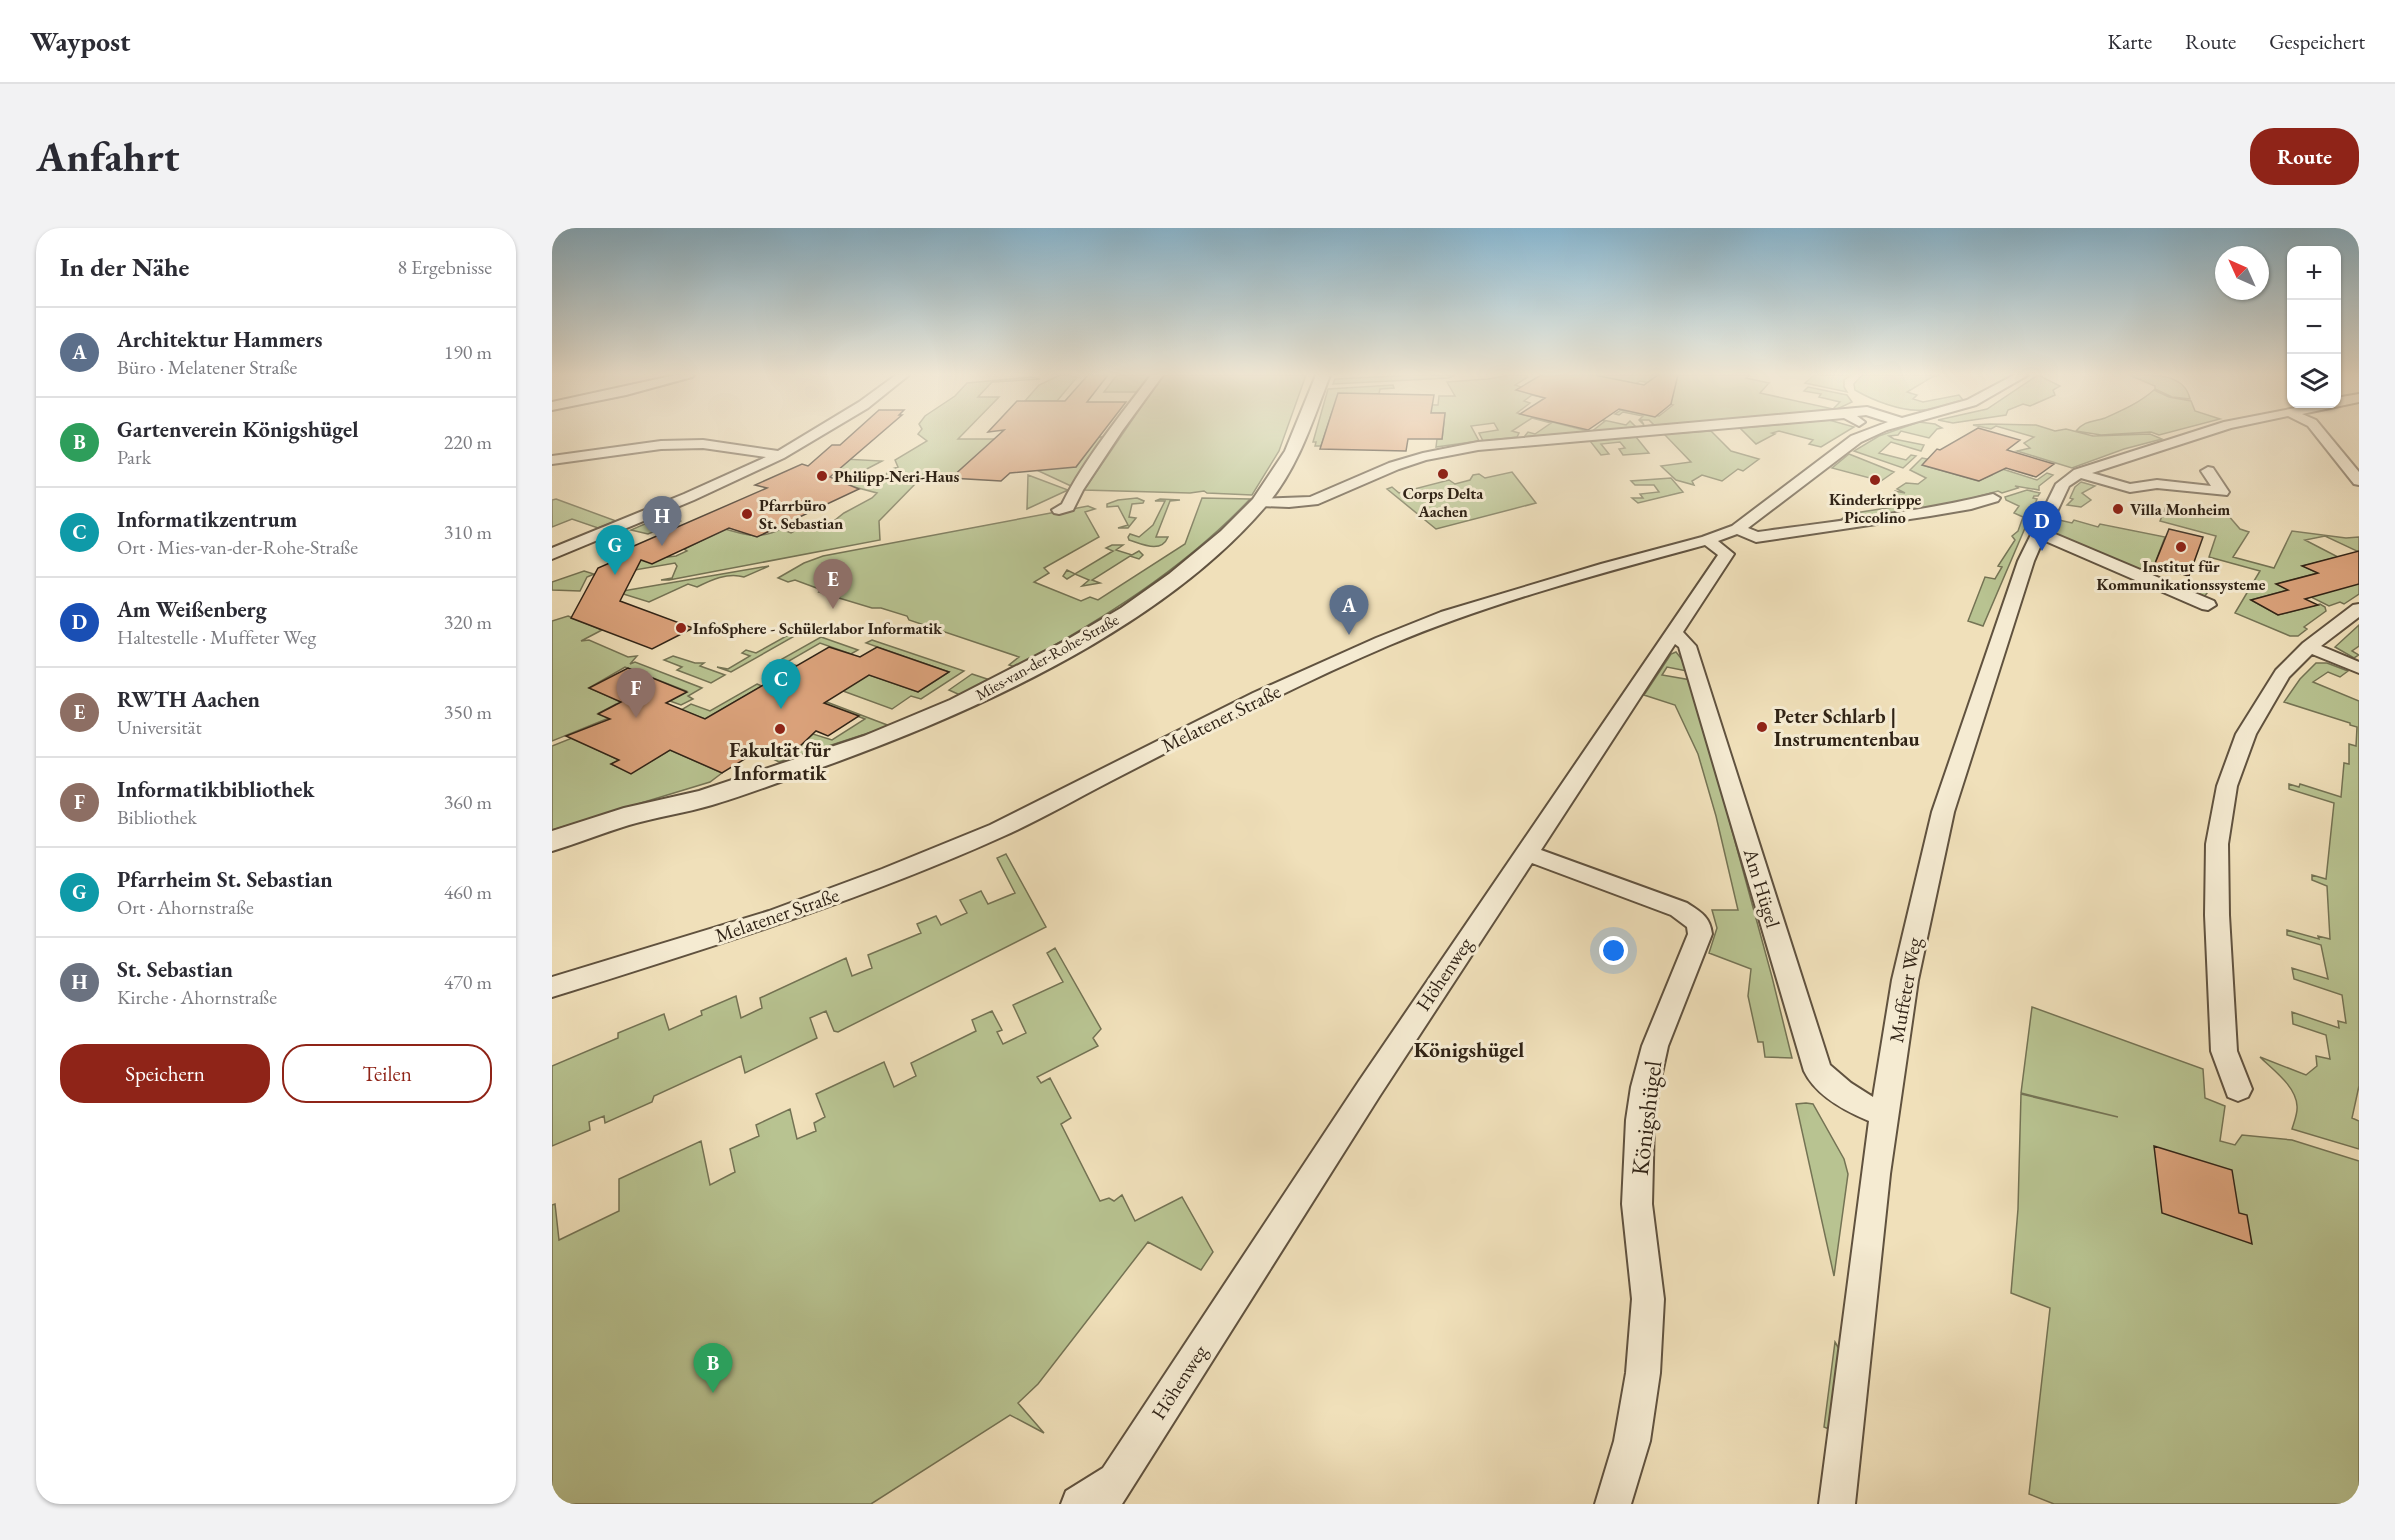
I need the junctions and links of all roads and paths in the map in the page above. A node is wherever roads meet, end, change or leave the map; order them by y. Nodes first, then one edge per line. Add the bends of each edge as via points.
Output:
1 (815, 435) edge
2 (1113, 435) edge
3 (1299, 435) edge
4 (1612, 435) edge
5 (1865, 435) edge
6 (2197, 435) edge
7 (2323, 435) edge
8 (780, 455) junction
9 (552, 460) edge
10 (2353, 467) edge
11 (2208, 471) dead end
12 (2079, 473) junction
13 (2359, 481) edge
14 (1993, 498) dead end
15 (1260, 502) junction
16 (1059, 510) dead end
17 (1737, 529) junction
18 (2039, 534) junction
19 (1707, 540) junction
20 (552, 554) edge
21 (2208, 605) dead end
22 (2359, 609) edge
23 (1674, 632) junction
24 (2309, 647) junction
25 (2359, 668) edge
26 (705, 798) junction
27 (552, 841) edge
28 (1527, 853) junction
29 (552, 857) edge
30 (552, 987) edge
31 (2238, 1089) dead end
32 (1885, 1114) junction
33 (1109, 1491) edge
34 (1079, 1504) edge
35 (1613, 1504) edge
36 (1837, 1504) edge

1 - 8 street
2 - 16 street via 1068,507
3 - 15 street, Mies-van-der-Rohe-Straße
4 - 15 street via 1479,446 1394,466 1313,501
5 - 17 street, Melatener Straße
6 - 12 street
7 - 10 street
8 - 9 street via 703,444 661,445
8 - 20 street
10 - 13 street
11 - 12 street via 2225,498 2157,484 2130,488
12 - 18 street, Muffeter Weg via 2063,484
14 - 17 street via 1930,512 1756,537
15 - 26 street, Mies-van-der-Rohe-Straße via 1228,535 1176,578 1082,640 1028,670 942,713 873,741
17 - 19 street, Melatener Straße
18 - 21 street
18 - 32 street, Muffeter Weg via 2026,561 1943,812 1905,980
19 - 23 street, Höhenweg via 1726,554
19 - 30 street, Melatener Straße via 1447,616 1260,697 998,830 890,875 777,917
22 - 24 street
23 - 28 street, Höhenweg
23 - 32 street, Am Hügel via 1687,646 1818,1071 1850,1099
24 - 25 street
24 - 31 street via 2282,674 2246,734 2227,786 2217,844 2224,1051
26 - 27 street, Mies-van-der-Rohe-Straße via 624,817
26 - 29 street, Mies-van-der-Rohe-Straße
28 - 33 street, Höhenweg
28 - 35 street, Königshügel via 1679,909 1699,923 1700,934 1654,1046 1640,1120 1637,1204 1648,1299 1643,1373 1632,1441
32 - 36 street, Muffeter Weg
33 - 34 street, Höhenweg

